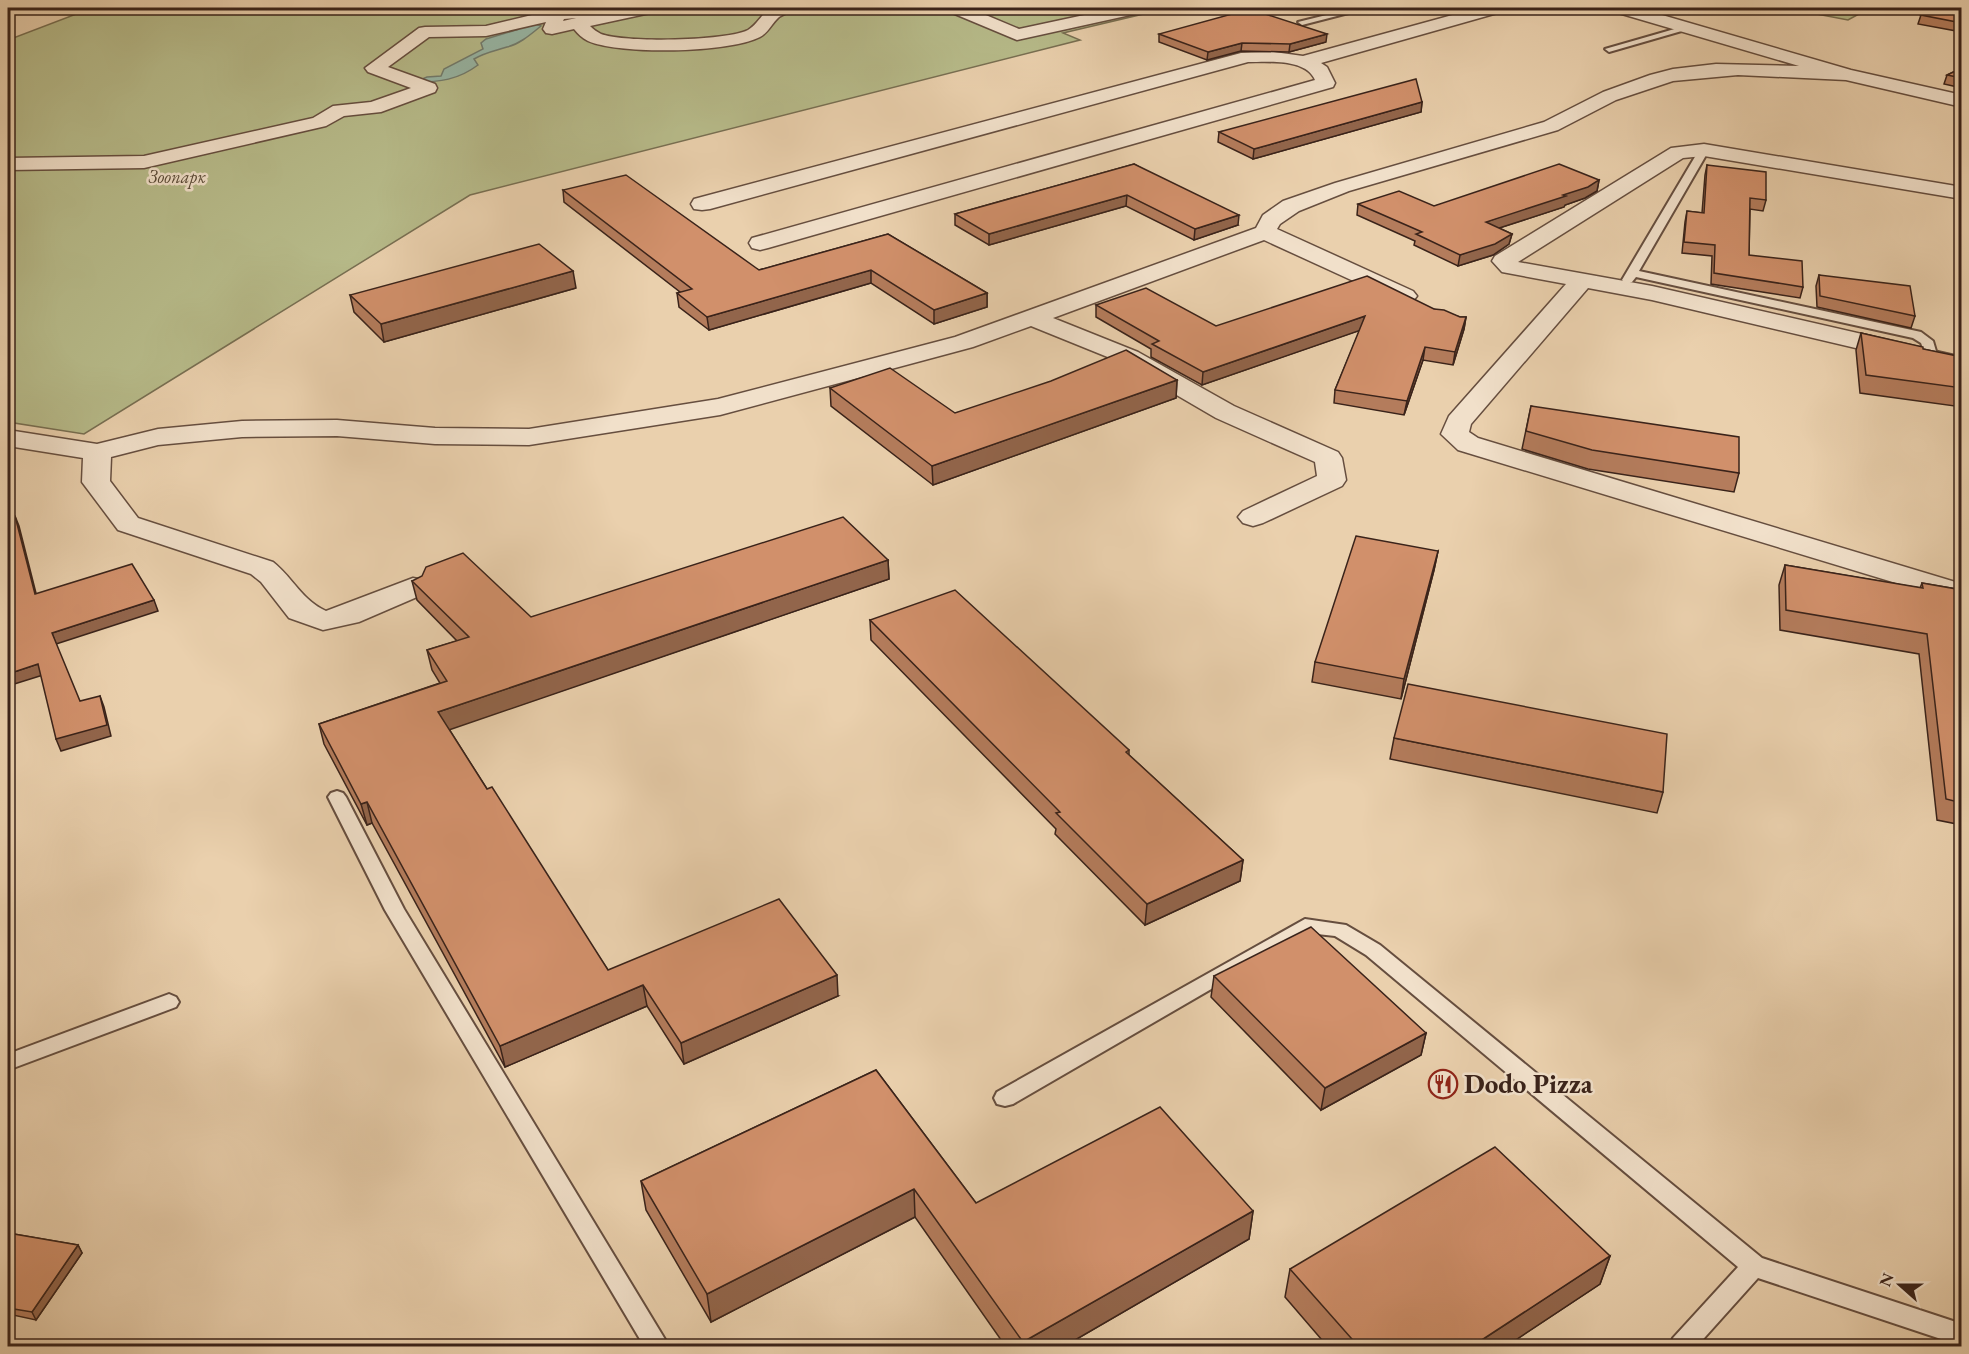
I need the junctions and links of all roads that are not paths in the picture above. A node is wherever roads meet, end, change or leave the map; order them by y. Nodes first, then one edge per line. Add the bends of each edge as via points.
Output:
1 (615, 8) edge
2 (649, 8) edge
3 (786, 8) edge
4 (956, 8) edge
5 (1138, 8) edge
6 (1364, 8) edge
7 (1495, 8) edge
8 (1620, 8) edge
9 (557, 14) junction
10 (1302, 22) dead end
11 (578, 23) junction
12 (1688, 27) junction
13 (1609, 49) dead end
14 (1303, 62) junction
15 (1846, 74) junction
16 (1962, 101) edge
17 (1704, 150) junction
18 (8, 164) edge
19 (1962, 193) edge
20 (702, 204) dead end
21 (1265, 232) junction
22 (760, 243) dead end
23 (1583, 280) junction
24 (1628, 280) junction
25 (1427, 306) edge
26 (1033, 318) junction
27 (1962, 365) edge
28 (8, 438) edge
29 (97, 452) junction
30 (1253, 518) dead end
31 (413, 587) dead end
32 (1962, 594) edge
33 (337, 797) dead end
34 (169, 1002) dead end
35 (8, 1062) edge
36 (1005, 1098) dead end
37 (1754, 1266) junction
38 (1962, 1335) edge
39 (657, 1347) edge
40 (1682, 1347) edge

1 - 9 street via 609,12
2 - 11 street
3 - 11 street via 773,10 755,33 721,41 627,43 595,38
4 - 5 street via 1017,35
6 - 10 lane
7 - 14 street
8 - 12 street
9 - 11 street via 552,29
9 - 18 street via 486,31 426,32 374,68 428,88 374,108 340,110 319,122 144,162
12 - 13 lane
12 - 15 street
14 - 20 street via 1247,57
14 - 22 street via 1319,69 1326,83
15 - 16 street
15 - 21 street via 1713,71 1673,75 1581,108 1551,126 1342,187 1291,206 1271,219
17 - 19 street
17 - 23 street via 1678,152 1503,261 1510,267
17 - 24 lane
21 - 25 street
21 - 26 street
23 - 24 street
23 - 32 street via 1458,422 1455,434 1468,444
24 - 27 street
26 - 29 street via 964,342 720,407 529,437 435,436 337,428 242,429 158,437
26 - 30 street via 1129,357 1225,412 1328,459 1332,480
28 - 29 street
29 - 31 street via 96,482 128,524 262,568 300,611 323,621 348,615
33 - 39 lane via 394,910
34 - 35 lane
36 - 37 lane via 1305,926 1339,930 1373,950
37 - 38 lane
37 - 40 lane

